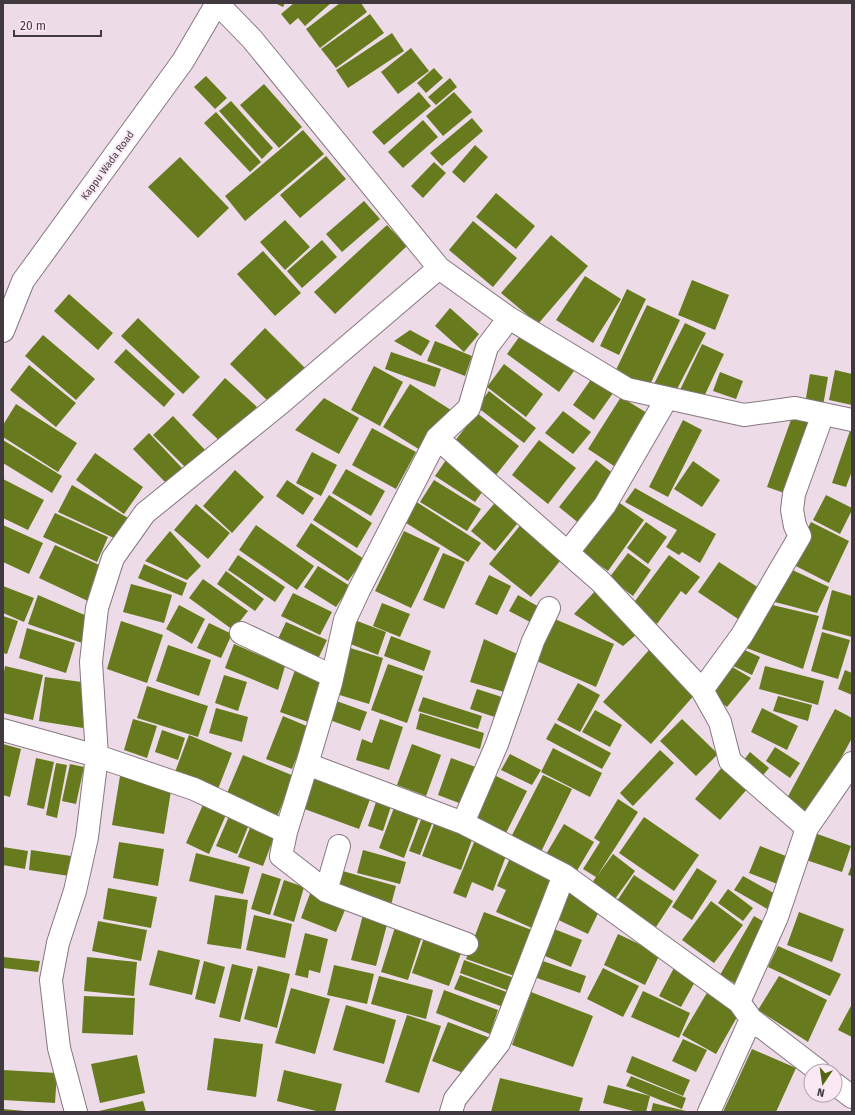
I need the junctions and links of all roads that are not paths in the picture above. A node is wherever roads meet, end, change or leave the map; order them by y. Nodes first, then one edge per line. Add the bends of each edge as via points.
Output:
1 (217, 3) edge
2 (439, 268) junction
3 (509, 318) junction
4 (3, 330) edge
5 (667, 398) junction
6 (823, 414) junction
7 (852, 420) edge
8 (437, 438) junction
9 (568, 552) junction
10 (550, 608) dead end
11 (241, 633) dead end
12 (332, 676) junction
13 (702, 690) junction
14 (3, 730) edge
15 (97, 756) junction
16 (852, 763) edge
17 (307, 764) junction
18 (463, 823) junction
19 (807, 828) junction
20 (286, 832) junction
21 (339, 846) dead end
22 (564, 875) junction
23 (326, 891) junction
24 (467, 944) dead end
25 (745, 1010) junction
26 (809, 1063) edge
27 (843, 1090) edge
28 (852, 1097) edge
29 (76, 1112) edge
30 (451, 1112) edge
31 (709, 1112) edge

1 - 2 street via 252,39
1 - 4 street, Kappu Wada Road via 183,61 23,281
2 - 3 street
2 - 15 street via 145,513 113,558 98,608 91,662
3 - 5 street via 627,389
3 - 8 street via 487,347 469,408
5 - 6 street via 744,415 795,408
5 - 9 street via 605,505
6 - 7 street
6 - 13 street via 794,494 792,510 800,536 742,635
8 - 9 street
8 - 12 street via 345,620
9 - 13 street via 601,582
10 - 18 street via 533,641 497,744
11 - 12 street
12 - 17 street
13 - 19 street via 720,722 730,761
14 - 15 street
15 - 20 street via 194,788
15 - 29 street via 87,837 75,891 58,943 51,980 59,1048
16 - 19 street
17 - 18 street
17 - 20 street
18 - 22 street
19 - 25 street
20 - 23 street via 281,856
21 - 23 street
22 - 25 street
22 - 30 street via 499,1043 455,1099
23 - 24 street
25 - 26 street
25 - 31 street
27 - 28 street

